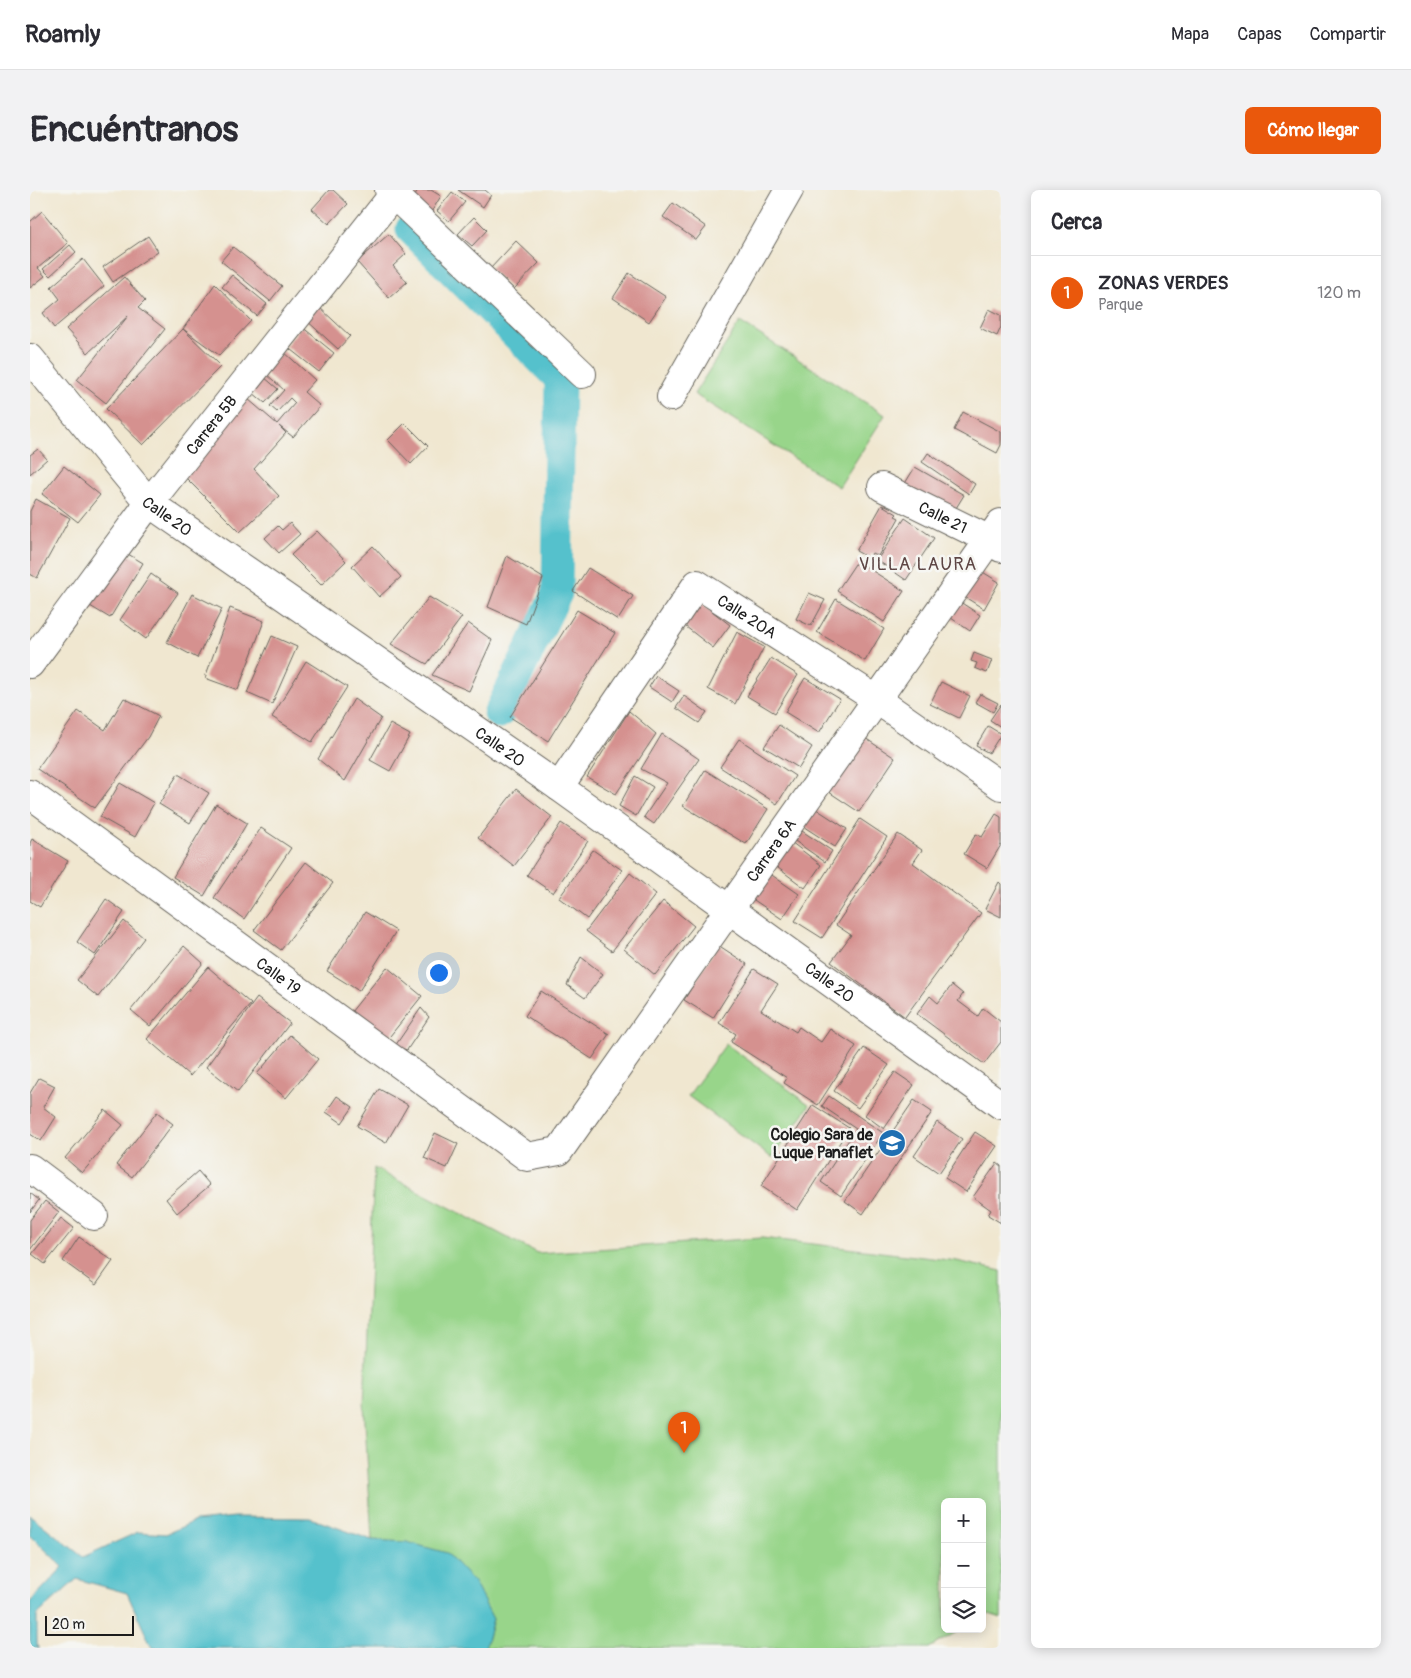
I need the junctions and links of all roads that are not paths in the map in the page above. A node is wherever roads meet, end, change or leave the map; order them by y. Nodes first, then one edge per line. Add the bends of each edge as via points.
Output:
1 (789, 190) edge
2 (393, 192) edge
3 (30, 358) edge
4 (582, 374) dead end
5 (671, 397) dead end
6 (882, 486) dead end
7 (149, 503) junction
8 (998, 539) edge
9 (30, 664) edge
10 (876, 699) junction
11 (1001, 786) edge
12 (559, 787) junction
13 (30, 794) edge
14 (728, 908) junction
15 (1001, 1105) edge
16 (527, 1157) joint
17 (30, 1168) edge
18 (94, 1216) dead end

1 - 5 street
2 - 4 street
2 - 7 street, Carrera 5B
3 - 7 street, Calle 20
6 - 8 street, Calle 21
7 - 9 street, Carrera 5B
7 - 12 street, Calle 20
8 - 10 street, Carrera 6A
10 - 11 street, Calle 20A
10 - 12 street, Calle 20A via 697,584
10 - 14 street, Carrera 6A
12 - 14 street, Calle 20
13 - 16 street, Calle 19
14 - 15 street, Calle 20
14 - 16 street, Carrera 6A via 558,1151
17 - 18 street

